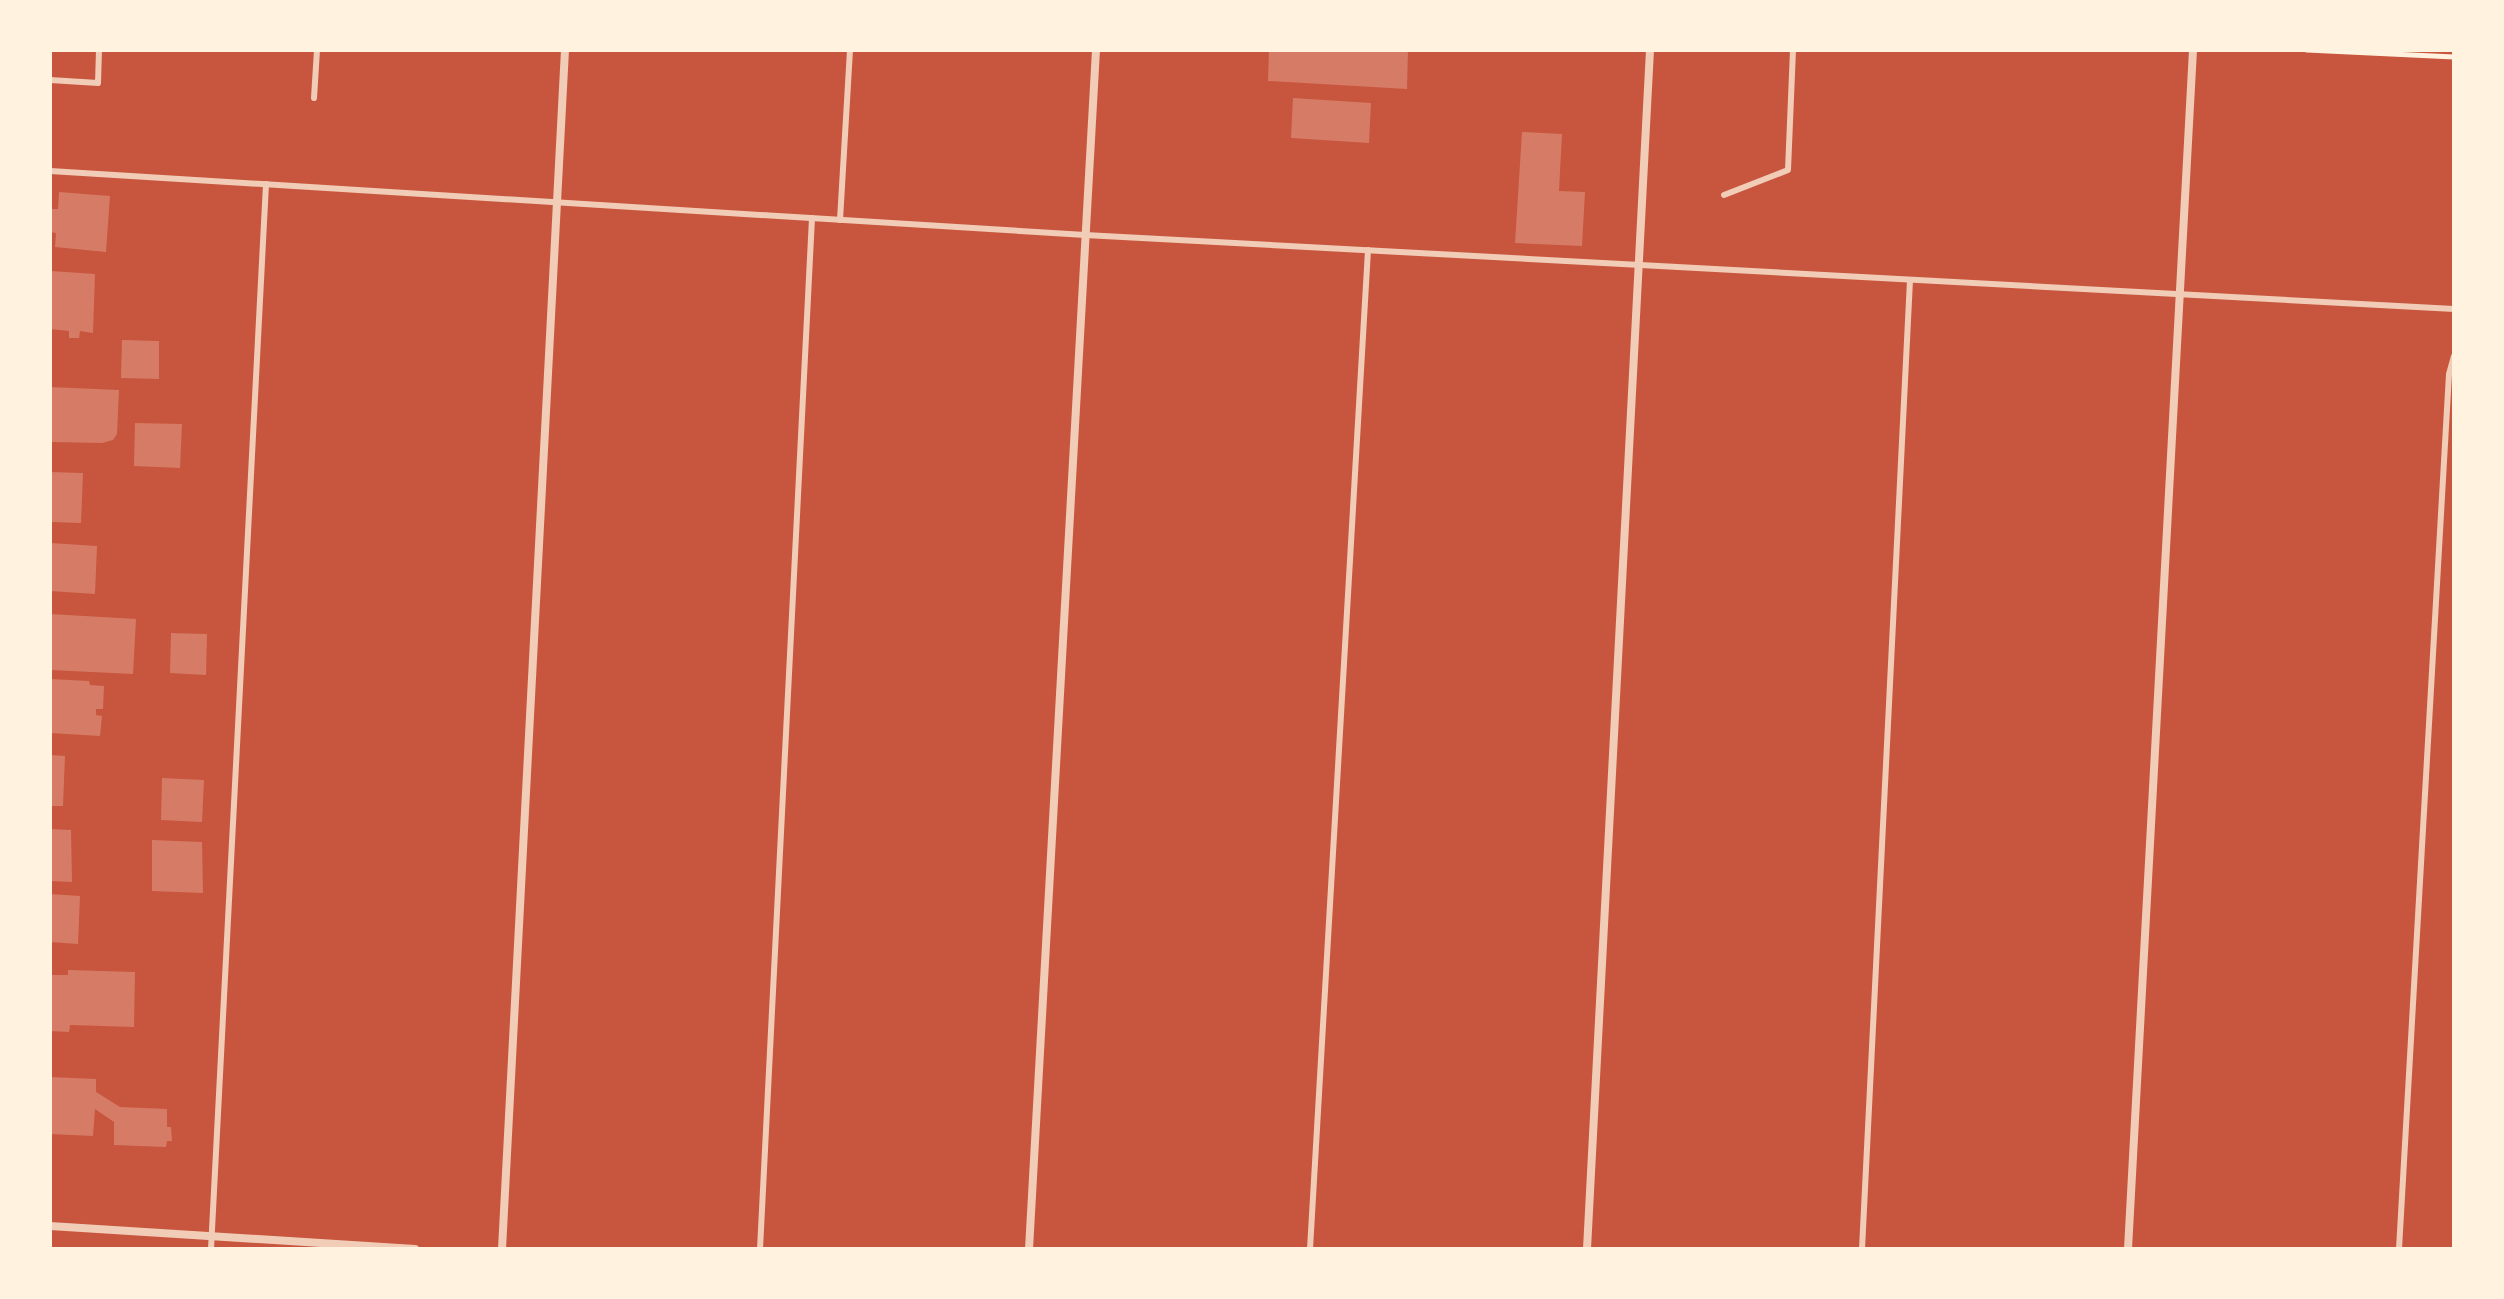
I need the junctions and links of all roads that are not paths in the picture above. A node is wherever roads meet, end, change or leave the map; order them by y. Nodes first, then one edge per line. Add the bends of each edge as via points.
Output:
1 (99, 50) edge
2 (317, 50) edge
3 (565, 50) edge
4 (850, 50) edge
5 (1096, 50) edge
6 (1650, 50) edge
7 (1793, 50) edge
8 (2193, 50) edge
9 (50, 80) edge
10 (314, 98) dead end
11 (50, 171) edge
12 (266, 184) junction
13 (1724, 195) dead end
14 (557, 202) junction
15 (812, 218) junction
16 (840, 220) junction
17 (1085, 235) junction
18 (1368, 250) junction
19 (1637, 263) junction
20 (1910, 280) junction
21 (2179, 296) junction
22 (2454, 309) edge
23 (2454, 356) edge
24 (50, 1226) edge
25 (211, 1236) junction
26 (211, 1249) edge
27 (415, 1249) edge
28 (502, 1249) edge
29 (760, 1249) edge
30 (1029, 1249) edge
31 (1310, 1249) edge
32 (1587, 1249) edge
33 (1862, 1249) edge
34 (2128, 1249) edge
35 (2399, 1249) edge

1 - 9 lane via 98,83
2 - 10 lane
3 - 14 street
4 - 16 lane
5 - 17 street
6 - 19 street
7 - 13 lane via 1788,170
8 - 21 street
11 - 12 lane
12 - 14 lane
12 - 25 lane
14 - 15 lane
14 - 28 street
15 - 16 lane
15 - 29 lane
16 - 17 lane
17 - 18 lane
17 - 30 street
18 - 19 lane
18 - 31 lane
19 - 20 lane
19 - 32 street
20 - 21 lane
20 - 33 lane
21 - 22 lane
21 - 34 street
23 - 35 lane via 2439,526
24 - 25 street
25 - 26 lane
25 - 27 street

